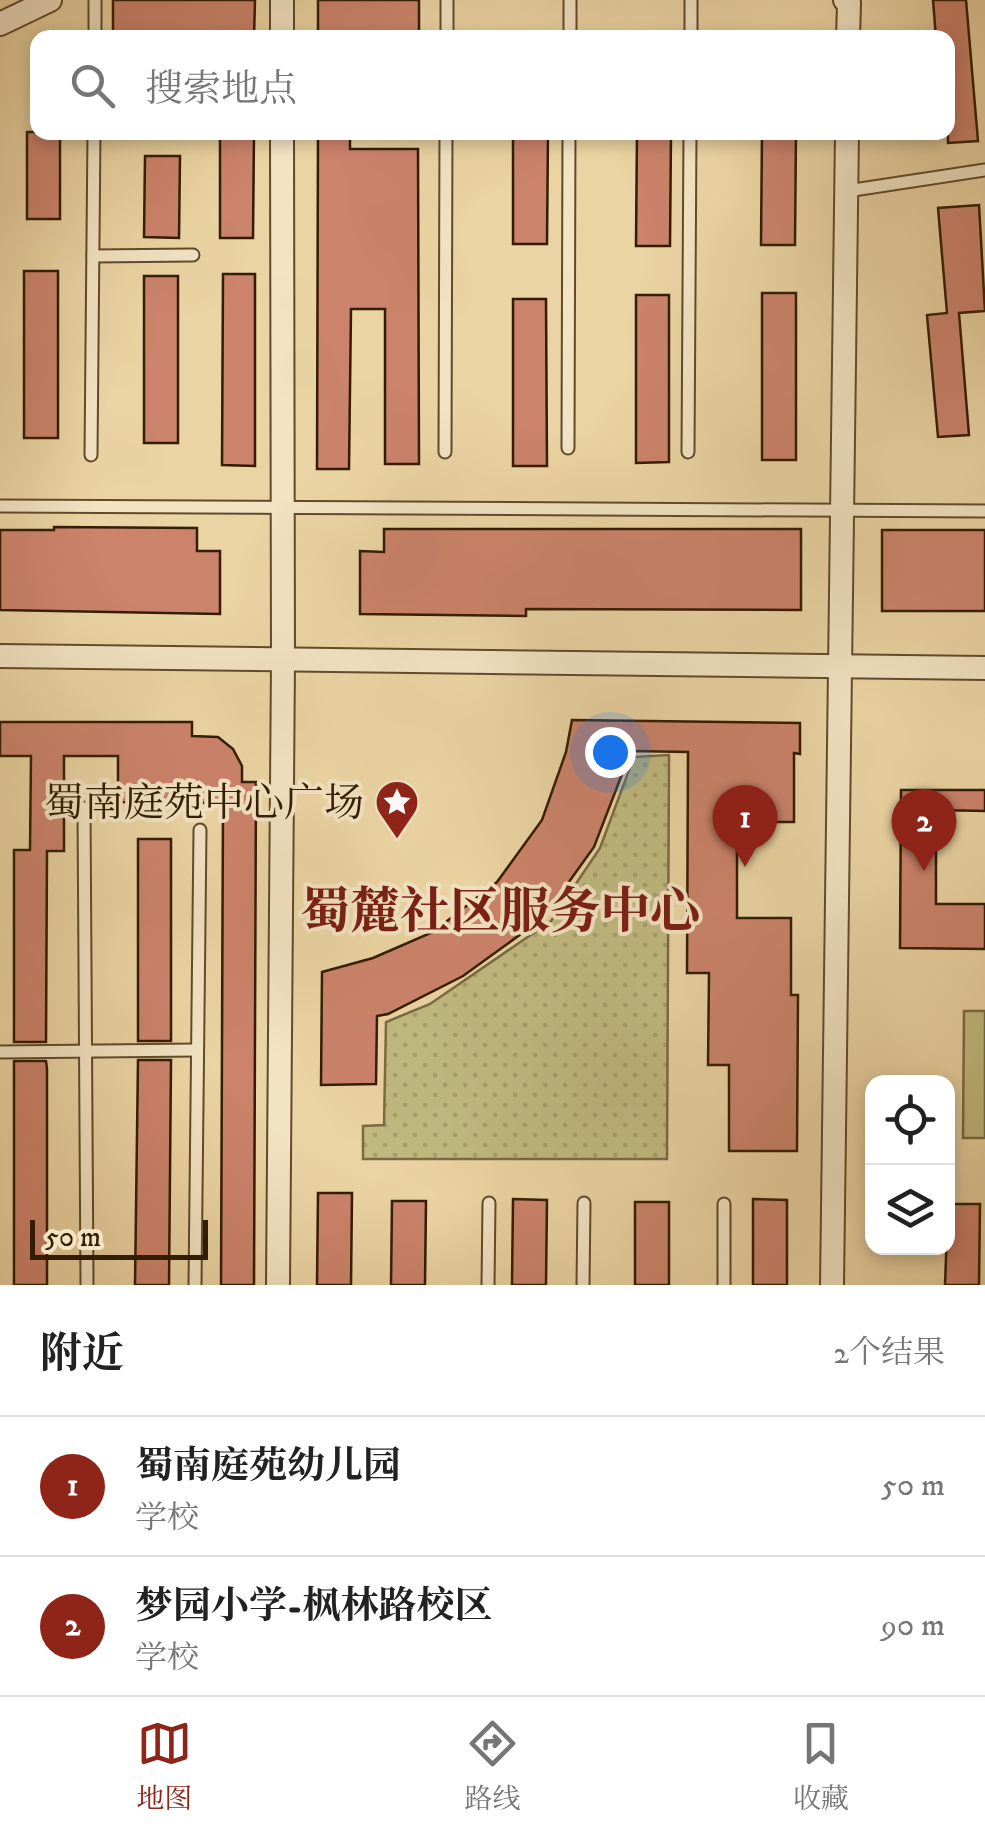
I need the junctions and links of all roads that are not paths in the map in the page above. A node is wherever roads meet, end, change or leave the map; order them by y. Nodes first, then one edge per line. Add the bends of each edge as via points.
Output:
1 (50, 0) edge
2 (95, 0) edge
3 (282, 0) edge
4 (447, 0) edge
5 (570, 0) edge
6 (691, 0) edge
7 (847, 1) edge
8 (0, 24) edge
9 (95, 30) edge
10 (282, 30) edge
11 (447, 30) edge
12 (570, 30) edge
13 (691, 30) edge
14 (848, 30) edge
15 (94, 140) edge
16 (282, 140) edge
17 (446, 140) edge
18 (570, 140) edge
19 (690, 140) edge
20 (847, 140) edge
21 (985, 170) edge
22 (846, 190) junction
23 (194, 255) dead end
24 (92, 256) junction
25 (568, 448) dead end
26 (444, 452) dead end
27 (688, 452) dead end
28 (90, 455) dead end
29 (0, 506) edge
30 (282, 508) junction
31 (985, 511) edge
32 (842, 512) junction
33 (0, 656) edge
34 (283, 661) junction
35 (840, 668) junction
36 (985, 668) edge
37 (84, 808) dead end
38 (200, 830) dead end
39 (197, 1050) junction
40 (0, 1052) edge
41 (86, 1052) junction
42 (488, 1203) dead end
43 (584, 1203) dead end
44 (724, 1204) dead end
45 (87, 1285) edge
46 (195, 1285) edge
47 (278, 1285) edge
48 (488, 1285) edge
49 (583, 1285) edge
50 (724, 1285) edge
51 (832, 1285) edge

1 - 8 street
2 - 9 lane
3 - 10 street
4 - 11 lane
5 - 12 lane
6 - 13 lane
7 - 14 street
15 - 24 lane
16 - 30 street
17 - 26 lane
18 - 25 lane
19 - 27 lane
20 - 22 street
21 - 22 lane
22 - 32 street
23 - 24 lane
24 - 28 lane
29 - 30 lane
30 - 32 lane
30 - 34 street
31 - 32 lane
32 - 35 street
33 - 34 street
34 - 35 street
34 - 47 street
35 - 36 street
35 - 51 street
37 - 41 lane
38 - 39 lane
39 - 41 lane
39 - 46 lane
40 - 41 lane
41 - 45 lane
42 - 48 lane
43 - 49 lane
44 - 50 lane

